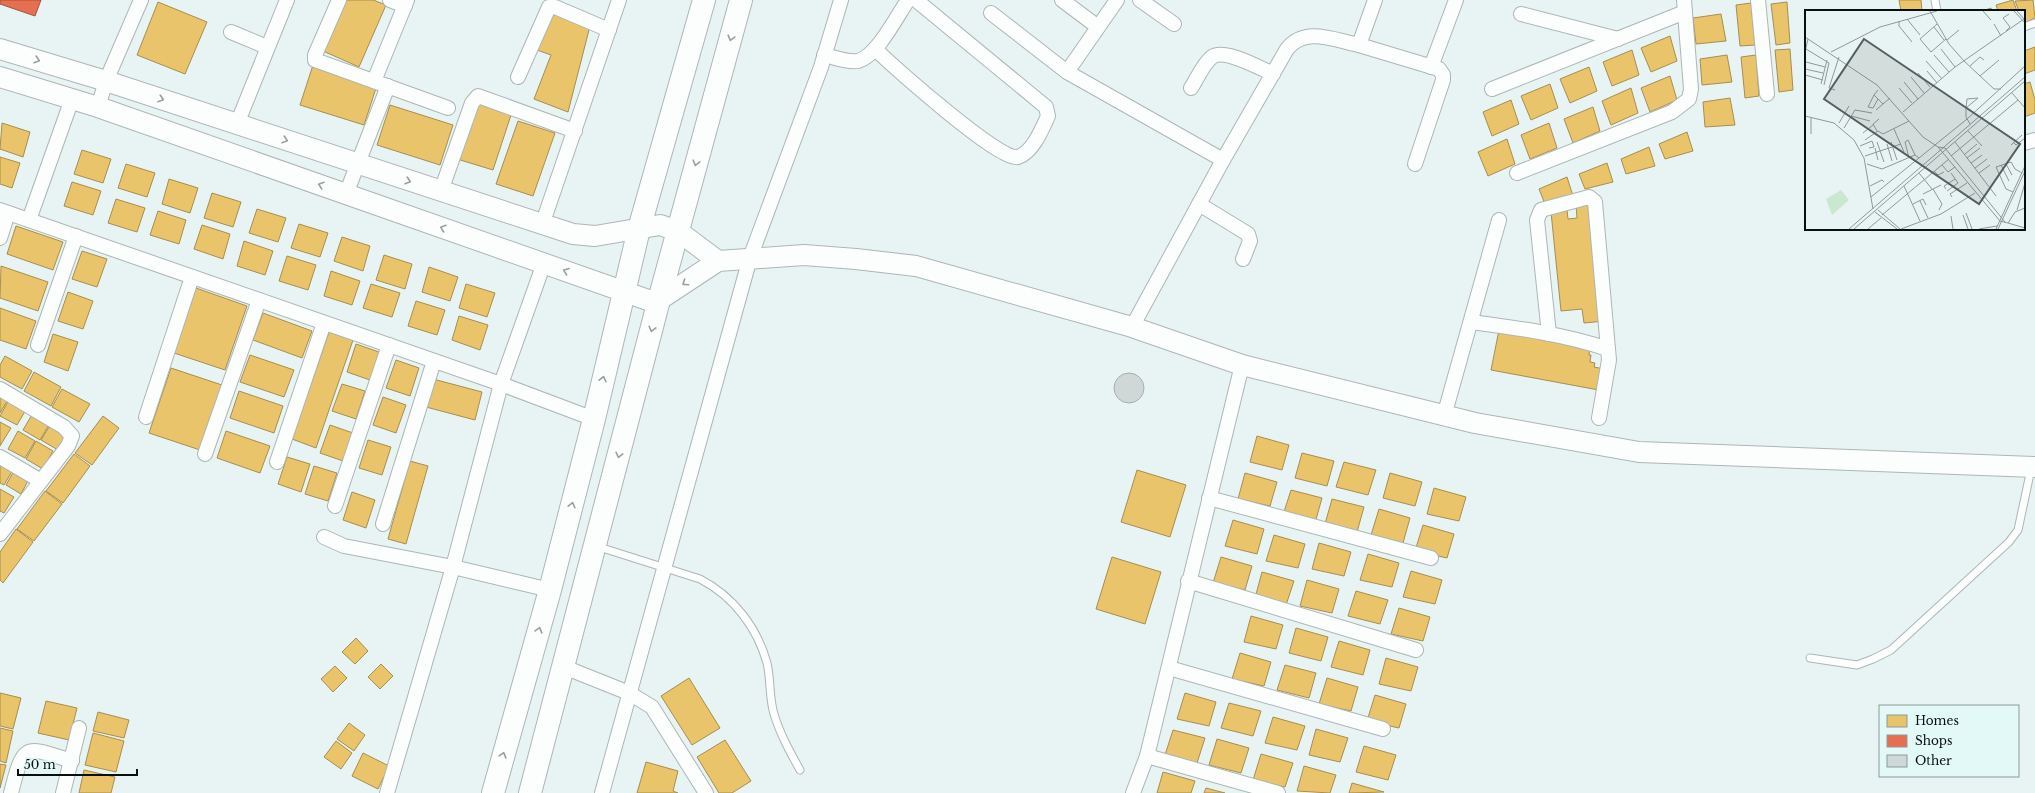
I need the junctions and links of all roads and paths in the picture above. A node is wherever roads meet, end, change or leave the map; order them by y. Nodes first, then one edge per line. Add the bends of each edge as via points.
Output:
1 (141, 0) edge
2 (287, 0) edge
3 (339, 0) edge
4 (390, 0) edge
5 (619, 0) edge
6 (704, 0) edge
7 (741, 0) edge
8 (840, 0) edge
9 (908, 0) edge
10 (916, 0) edge
11 (1062, 0) edge
12 (1118, 0) edge
13 (1140, 0) edge
14 (1374, 0) edge
15 (1456, 0) edge
16 (1758, 0) edge
17 (1935, 0) edge
18 (406, 3) edge
19 (1685, 6) edge
20 (1937, 10) edge
21 (991, 13) dead end
22 (1521, 14) dead end
23 (2035, 23) edge
24 (1174, 24) dead end
25 (1098, 27) junction
26 (2025, 28) edge
27 (609, 30) junction
28 (231, 32) dead end
29 (1618, 39) junction
30 (1359, 45) junction
31 (267, 47) junction
32 (0, 49) edge
33 (875, 49) junction
34 (824, 55) junction
35 (1431, 68) junction
36 (1067, 72) junction
37 (1273, 74) junction
38 (518, 77) dead end
39 (0, 78) edge
40 (106, 81) junction
41 (374, 81) junction
42 (388, 86) junction
43 (1191, 88) dead end
44 (1492, 89) dead end
45 (1767, 94) dead end
46 (72, 99) junction
47 (98, 107) junction
48 (448, 108) dead end
49 (237, 124) junction
50 (575, 131) junction
51 (2035, 140) edge
52 (2025, 143) edge
53 (1223, 160) junction
54 (357, 164) junction
55 (1416, 164) dead end
56 (1517, 173) dead end
57 (441, 191) junction
58 (346, 194) junction
59 (1199, 204) junction
60 (4, 211) edge
61 (29, 220) junction
62 (1499, 220) dead end
63 (542, 225) junction
64 (639, 229) junction
65 (678, 231) junction
66 (76, 236) junction
67 (0, 238) edge
68 (750, 258) junction
69 (1243, 259) dead end
70 (718, 261) junction
71 (544, 263) junction
72 (192, 277) junction
73 (624, 293) junction
74 (259, 300) junction
75 (659, 300) junction
76 (324, 322) junction
77 (1471, 322) junction
78 (1132, 327) junction
79 (1549, 334) junction
80 (38, 345) dead end
81 (390, 345) junction
82 (1608, 350) junction
83 (434, 361) junction
84 (1242, 365) junction
85 (501, 384) junction
86 (0, 390) edge
87 (1444, 416) junction
88 (146, 417) dead end
89 (1599, 418) dead end
90 (594, 419) junction
91 (205, 454) dead end
92 (0, 457) edge
93 (277, 462) dead end
94 (2033, 467) edge
95 (41, 481) junction
96 (1209, 498) junction
97 (335, 506) dead end
98 (383, 524) dead end
99 (2, 529) edge
100 (324, 537) dead end
101 (596, 546) junction
102 (1432, 558) dead end
103 (453, 567) junction
104 (665, 568) junction
105 (1188, 581) junction
106 (550, 590) junction
107 (1416, 650) dead end
108 (1810, 658) dead end
109 (564, 667) junction
110 (1169, 668) junction
111 (629, 693) junction
112 (79, 728) dead end
113 (1383, 729) dead end
114 (1147, 756) junction
115 (72, 761) junction
116 (800, 770) dead end
117 (701, 790) edge
118 (11, 793) edge
119 (63, 793) edge
120 (387, 793) edge
121 (493, 793) edge
122 (530, 793) edge
123 (602, 793) edge
124 (1133, 793) edge
125 (1278, 793) edge

1 - 40 street
2 - 31 street
3 - 41 street via 314,55 315,60
4 - 18 street
5 - 27 street
6 - 64 main road
7 -> 65 main road
8 - 34 street
9 - 33 street
10 - 33 street via 1046,107 1048,116 1030,149 1018,158 1011,158 983,140 913,84
11 - 25 street
12 - 25 street
13 - 24 street
14 - 30 street
15 - 35 street
16 - 45 street
17 - 20 lane
18 - 41 street
19 - 29 street
19 - 56 street via 1691,90 1689,99 1683,105 1672,112
21 - 36 street
22 - 29 street
23 - 26 lane
25 - 36 street
27 - 38 street via 553,6 548,7
27 - 50 street
28 - 31 street
29 - 44 street
30 - 35 street
30 - 37 street via 1311,34 1302,37 1292,42
31 - 49 street
32 -> 40 street
33 - 34 street via 857,61
34 - 68 street
35 - 55 street via 1439,69 1443,80
36 - 53 street
37 - 43 street via 1219,54 1210,59
37 - 53 street
39 - 46 street
40 - 47 street
40 -> 49 street
41 - 42 street
42 - 48 street
42 - 54 street
46 - 47 street
46 - 61 street
58 -> 47 street
49 -> 54 street
50 - 57 street via 478,96 472,103
50 - 63 street
51 - 52 street
53 - 59 street
54 -> 57 street
54 - 58 street
57 - 63 street
71 -> 58 street
59 - 69 street via 1248,234 1250,241
59 - 78 street
60 - 61 street
60 - 67 street
61 - 66 street
62 - 77 street
63 - 64 street via 573,234 595,236
64 - 65 street via 660,225
64 - 73 main road
65 - 70 street
65 - 75 main road
66 - 72 street
66 - 80 street
68 - 70 street
68 - 78 street via 804,255 916,266
68 - 104 street
70 -> 75 street
73 -> 71 street
71 - 85 street
72 - 74 street
72 - 88 street
73 - 75 street via 648,300
90 -> 73 main road
74 - 76 street
74 - 91 street
75 -> 101 main road
76 - 81 street
76 - 93 street
77 - 79 street
77 - 87 street
78 - 84 street
79 - 82 street via 1588,342
79 - 82 street via 1537,220 1541,210 1589,198 1595,202
81 - 83 street
81 - 97 street
82 - 89 street via 1609,360
83 - 85 street
83 - 98 street
84 - 87 street
84 - 96 street
85 - 90 street
85 - 103 street
86 - 95 street via 64,427 72,436 68,446
87 - 94 street via 1639,452
106 -> 90 main road
92 - 95 street
94 - 108 lane via 2018,530 2009,542 1891,650 1857,665
95 - 99 street
96 - 102 street
96 - 105 street
100 - 103 street via 344,546
101 - 104 lane
101 - 109 main road
103 - 106 street
103 - 120 street
104 - 111 street
104 - 116 lane via 713,586 731,601 752,628 767,664 773,713
105 - 107 street
105 - 110 street
121 -> 106 main road
109 - 111 street
109 - 122 main road
110 - 113 street
110 - 114 street
111 - 117 street via 655,711
111 - 123 street
112 - 115 street
114 - 124 street
114 - 125 street
115 - 118 street via 36,750 30,751 20,761
115 - 119 street

